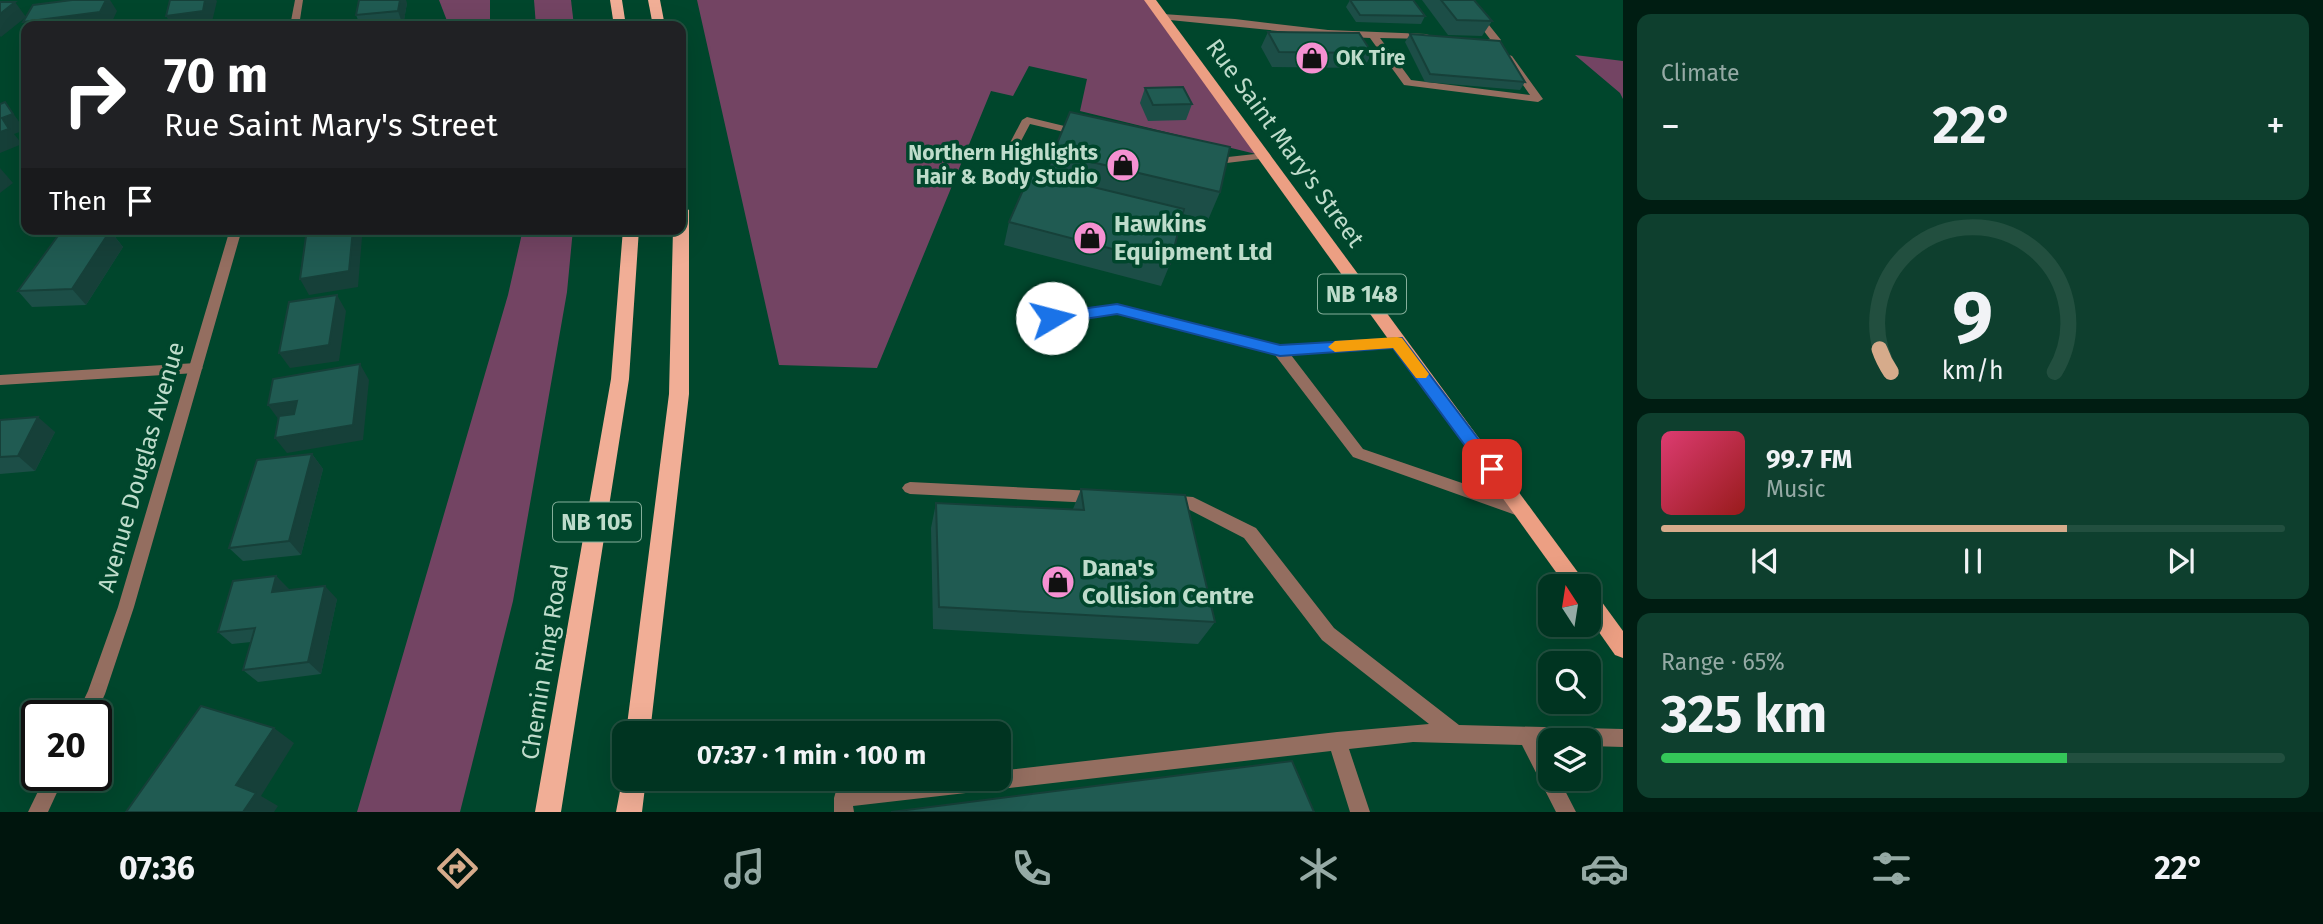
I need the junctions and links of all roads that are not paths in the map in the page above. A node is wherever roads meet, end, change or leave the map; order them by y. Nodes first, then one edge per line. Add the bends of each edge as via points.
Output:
1 (299, 0) edge
2 (616, 0) edge
3 (654, 0) edge
4 (1150, 0) edge
5 (1464, 0) edge
6 (1163, 17) junction
7 (295, 21) edge
8 (619, 21) edge
9 (658, 21) edge
10 (1372, 34) junction
11 (1435, 37) edge
12 (1473, 40) edge
13 (1498, 42) junction
14 (1091, 135) edge
15 (1264, 156) junction
16 (1192, 159) edge
17 (1006, 160) dead end
18 (234, 235) edge
19 (631, 235) edge
20 (681, 235) edge
21 (1052, 318) dead end
22 (1397, 342) junction
23 (1280, 351) junction
24 (196, 368) junction
25 (0, 380) edge
26 (910, 488) dead end
27 (1105, 497) edge
28 (1147, 499) edge
29 (1524, 511) junction
30 (1569, 574) edge
31 (1601, 618) edge
32 (1623, 648) edge
33 (91, 700) edge
34 (639, 721) edge
35 (1456, 734) junction
36 (1527, 735) junction
37 (1623, 738) edge
38 (1337, 741) junction
39 (48, 791) edge
40 (632, 791) edge
41 (38, 812) edge
42 (548, 812) edge
43 (629, 812) edge
44 (844, 812) edge
45 (1360, 812) edge
46 (1566, 812) edge

1 - 7 street
2 - 8 highway
3 - 9 highway
4 - 6 main road, Rue Saint Mary's Street / NB 148
5 - 13 street
6 - 10 street
6 - 15 main road, Rue Saint Mary's Street / NB 148
10 - 11 street
10 - 13 street via 1408,83 1538,99
12 - 13 street
14 - 17 street via 1027,120
15 - 16 street via 1205,162
15 - 22 main road, Rue Saint Mary's Street / NB 148
18 - 24 street, Avenue Douglas Avenue
19 - 42 highway, Chemin Ring Road / NB 105 via 620,379
20 - 34 highway, NB 105 via 679,394
21 - 23 street via 1117,309
22 - 23 street
22 - 29 main road, Rue Saint Mary's Street / NB 148
23 - 29 street via 1358,453
24 - 25 street
24 - 33 street, Avenue Douglas Avenue via 126,607
26 - 27 street
28 - 35 street via 1188,502 1250,533 1328,634
29 - 30 main road, Rue Saint Mary's Street / NB 148
31 - 32 main road
35 - 36 street
35 - 38 street via 1413,733
36 - 37 street
36 - 46 street
38 - 44 street via 843,798
38 - 45 street
39 - 41 street
40 - 43 highway

